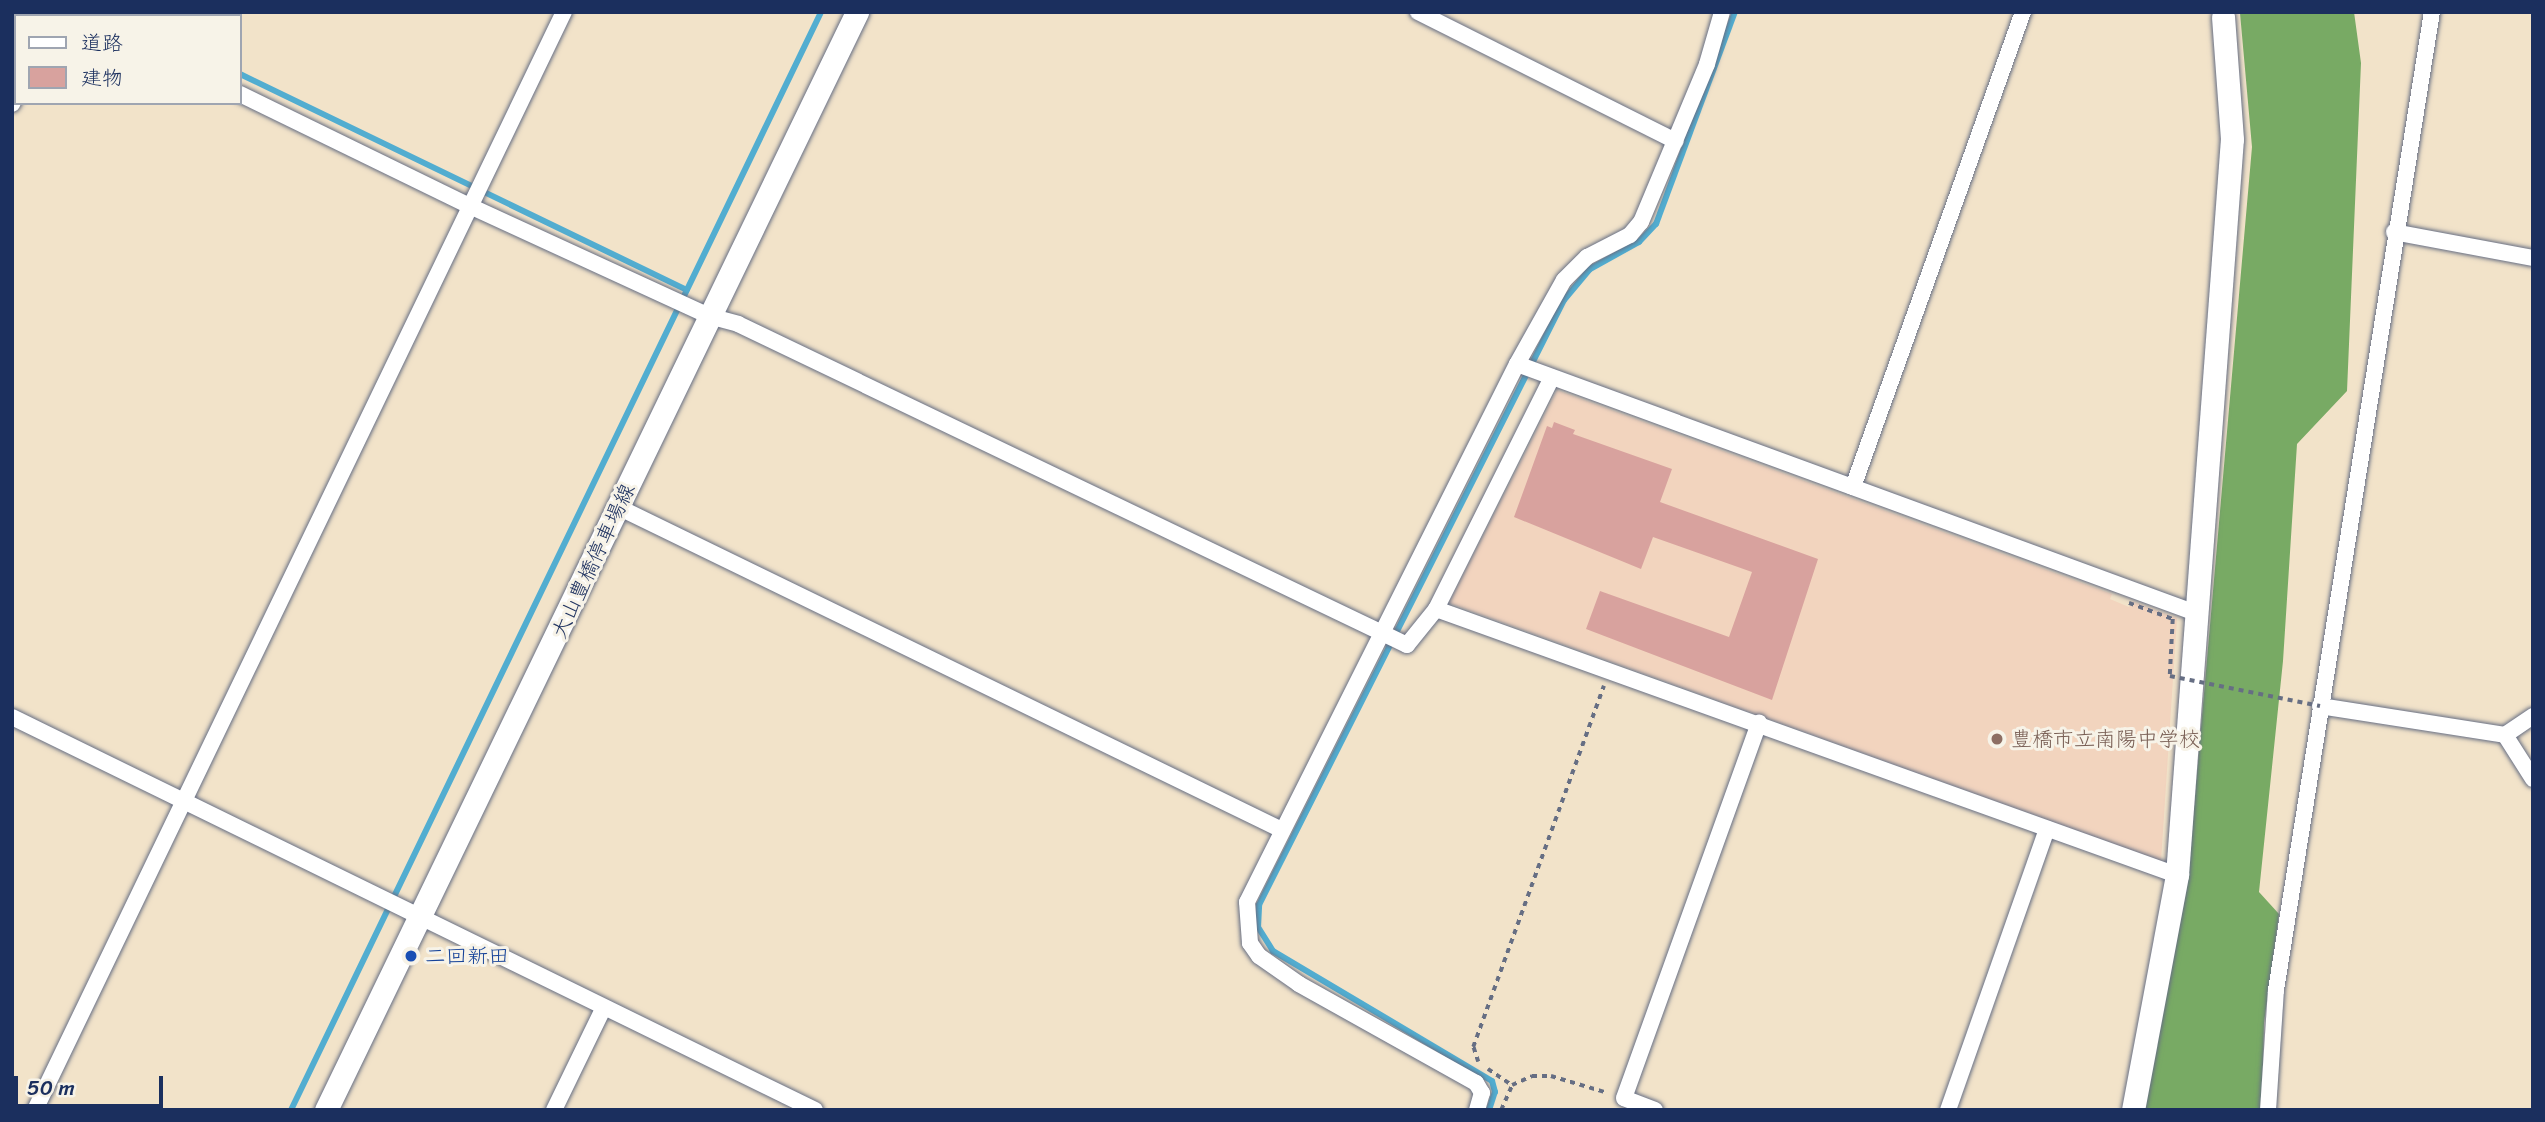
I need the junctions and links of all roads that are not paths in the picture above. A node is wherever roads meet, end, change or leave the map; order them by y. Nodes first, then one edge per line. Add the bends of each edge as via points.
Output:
1 (564, 12) edge
2 (857, 12) edge
3 (1418, 12) edge
4 (1722, 12) edge
5 (2023, 12) edge
6 (2432, 12) edge
7 (2222, 15) edge
8 (242, 95) edge
9 (1676, 141) junction
10 (473, 204) junction
11 (2394, 232) junction
12 (2533, 258) edge
13 (701, 312) junction
14 (1517, 364) junction
15 (1546, 375) junction
16 (1853, 487) junction
17 (618, 507) junction
18 (1436, 609) junction
19 (2196, 613) junction
20 (1381, 632) junction
21 (2320, 706) junction
22 (2533, 716) edge
23 (12, 717) edge
24 (1759, 723) junction
25 (2505, 736) junction
26 (2533, 779) edge
27 (184, 800) junction
28 (2047, 829) junction
29 (1282, 830) junction
30 (2177, 875) junction
31 (420, 916) junction
32 (604, 1007) junction
33 (35, 1110) edge
34 (326, 1110) edge
35 (554, 1110) edge
36 (816, 1110) edge
37 (1477, 1110) edge
38 (1655, 1110) edge
39 (1948, 1110) edge
40 (2133, 1110) edge
41 (2268, 1110) edge

1 - 10 street
2 - 13 main road, 大山豊橋停車場線
3 - 9 street
4 - 9 street
5 - 16 street
6 - 11 street
7 - 19 main road via 2232,139
8 - 10 street
9 - 14 street via 1641,222 1630,234 1572,269
10 - 13 street
10 - 27 street
11 - 12 street
11 - 21 street
13 - 17 main road, 大山豊橋停車場線
13 - 20 street via 738,324
14 - 15 street
14 - 20 street
15 - 16 street
15 - 18 street
16 - 19 street
17 - 29 street
17 - 31 main road, 大山豊橋停車場線
18 - 20 street via 1407,645
18 - 24 street
19 - 30 main road
20 - 29 street
21 - 25 street
21 - 41 street via 2276,990
22 - 25 street
23 - 27 street
24 - 28 street
24 - 38 street via 1624,1098
25 - 26 street
27 - 31 street
27 - 33 street
28 - 30 street
28 - 39 street
29 - 37 street via 1247,902 1250,943 1270,965 1299,984 1476,1083 1482,1093
30 - 40 main road
31 - 32 street
31 - 34 main road, 大山豊橋停車場線
32 - 35 street
32 - 36 street

